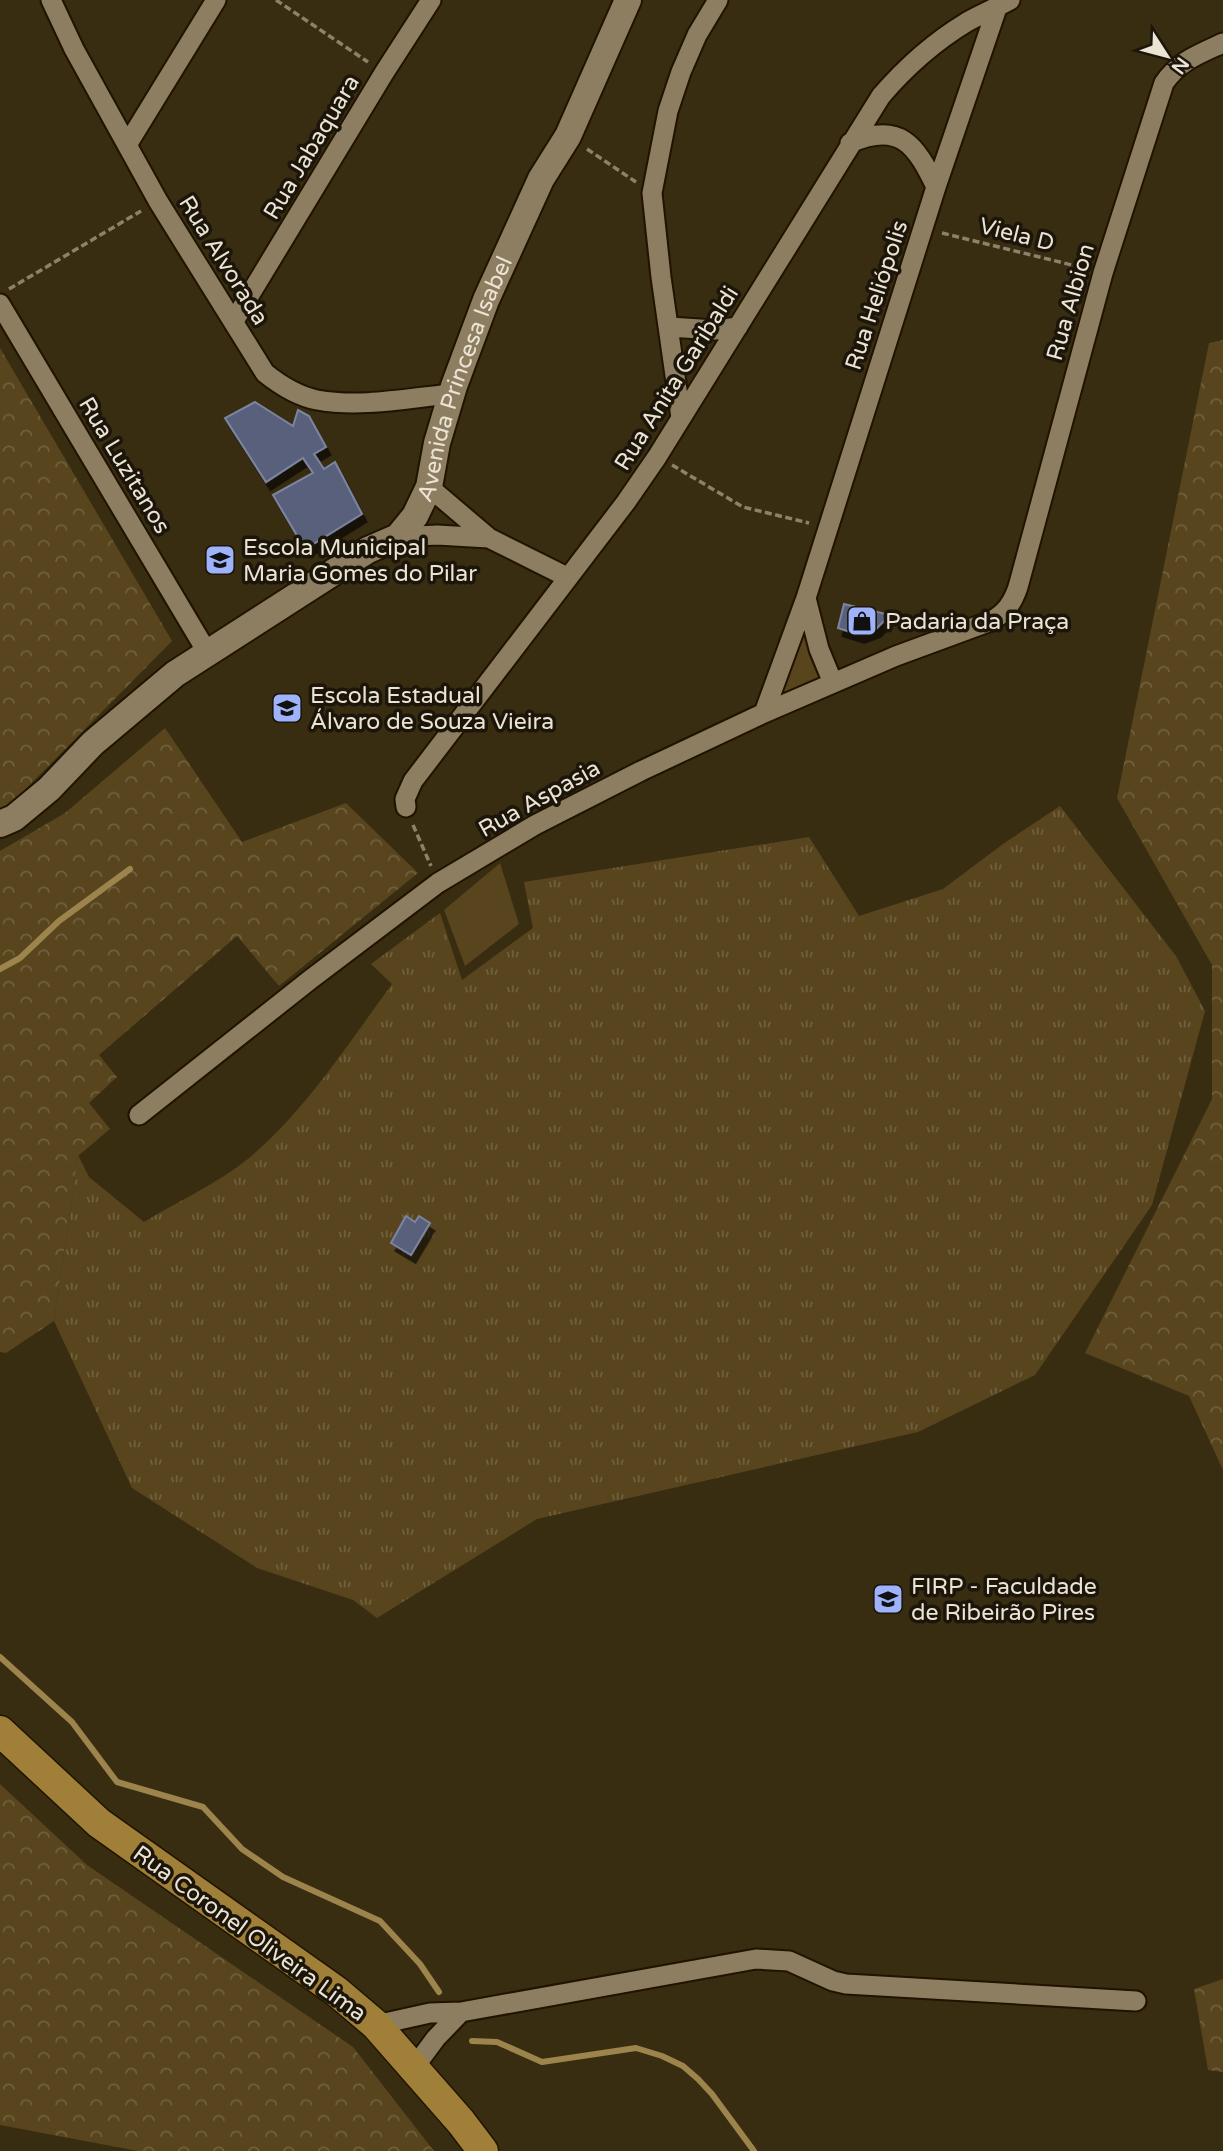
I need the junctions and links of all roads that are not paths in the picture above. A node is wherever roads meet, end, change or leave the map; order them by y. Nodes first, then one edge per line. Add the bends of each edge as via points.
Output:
1 (51, 0) edge
2 (216, 0) edge
3 (431, 0) edge
4 (628, 0) edge
5 (718, 0) edge
6 (1004, 4) edge
7 (1223, 43) edge
8 (850, 143) junction
9 (127, 145) junction
10 (936, 187) junction
11 (0, 304) edge
12 (234, 321) junction
13 (669, 327) junction
14 (738, 327) junction
15 (452, 394) junction
16 (681, 418) junction
17 (429, 487) junction
18 (398, 537) junction
19 (489, 538) junction
20 (567, 577) junction
21 (806, 598) junction
22 (1009, 606) joint
23 (207, 652) junction
24 (833, 683) junction
25 (764, 713) junction
26 (405, 807) road end
27 (0, 824) edge
28 (139, 1115) dead end
29 (0, 1731) edge
30 (1136, 2001) dead end
31 (455, 2018) junction
32 (376, 2025) junction
33 (413, 2069) junction
34 (483, 2151) edge

1 - 9 street, Rua Alvorada
2 - 9 street
3 - 12 street, Rua Jabaquara
4 - 15 main road, Avenida Princesa Isabel via 568,136 541,179 486,300
5 - 13 street via 681,72 668,111 652,194
6 - 8 street, Rua Anita Garibaldi via 966,23 902,72
6 - 10 street, Rua Heliópolis
7 - 22 street, Rua Albion via 1185,60 1164,83 1103,272 1018,587
8 - 10 street via 867,136 900,137 918,153
8 - 14 street, Rua Anita Garibaldi
9 - 12 street, Rua Alvorada
10 - 21 street, Rua Heliópolis
11 - 23 street, Rua Luzitanos
12 - 15 street, Rua Alvorada via 265,373 283,387 315,400 379,401
13 - 14 street
13 - 16 street
14 - 16 street, Rua Anita Garibaldi
15 - 17 main road, Avenida Princesa Isabel
16 - 20 street, Rua Anita Garibaldi via 626,502
17 - 18 main road, Avenida Princesa Isabel
17 - 19 street
18 - 19 street
18 - 23 main road, Avenida Princesa Isabel via 368,550
19 - 20 street
20 - 26 street, Rua Anita Garibaldi via 413,781
21 - 24 street
21 - 25 street, Rua Heliópolis
22 - 24 street, Rua Aspasia via 991,621
23 - 27 main road, Avenida Princesa Isabel via 93,743 49,789
24 - 25 street, Rua Aspasia
25 - 28 street, Rua Aspasia via 547,819 438,883
29 - 32 main road, Rua Coronel Oliveira Lima via 99,1823
30 - 31 street via 846,1984 789,1961 756,1959
31 - 32 street via 429,2013
31 - 33 street
32 - 33 main road, Rua Coronel Oliveira Lima
33 - 34 main road, Rua Coronel Oliveira Lima

